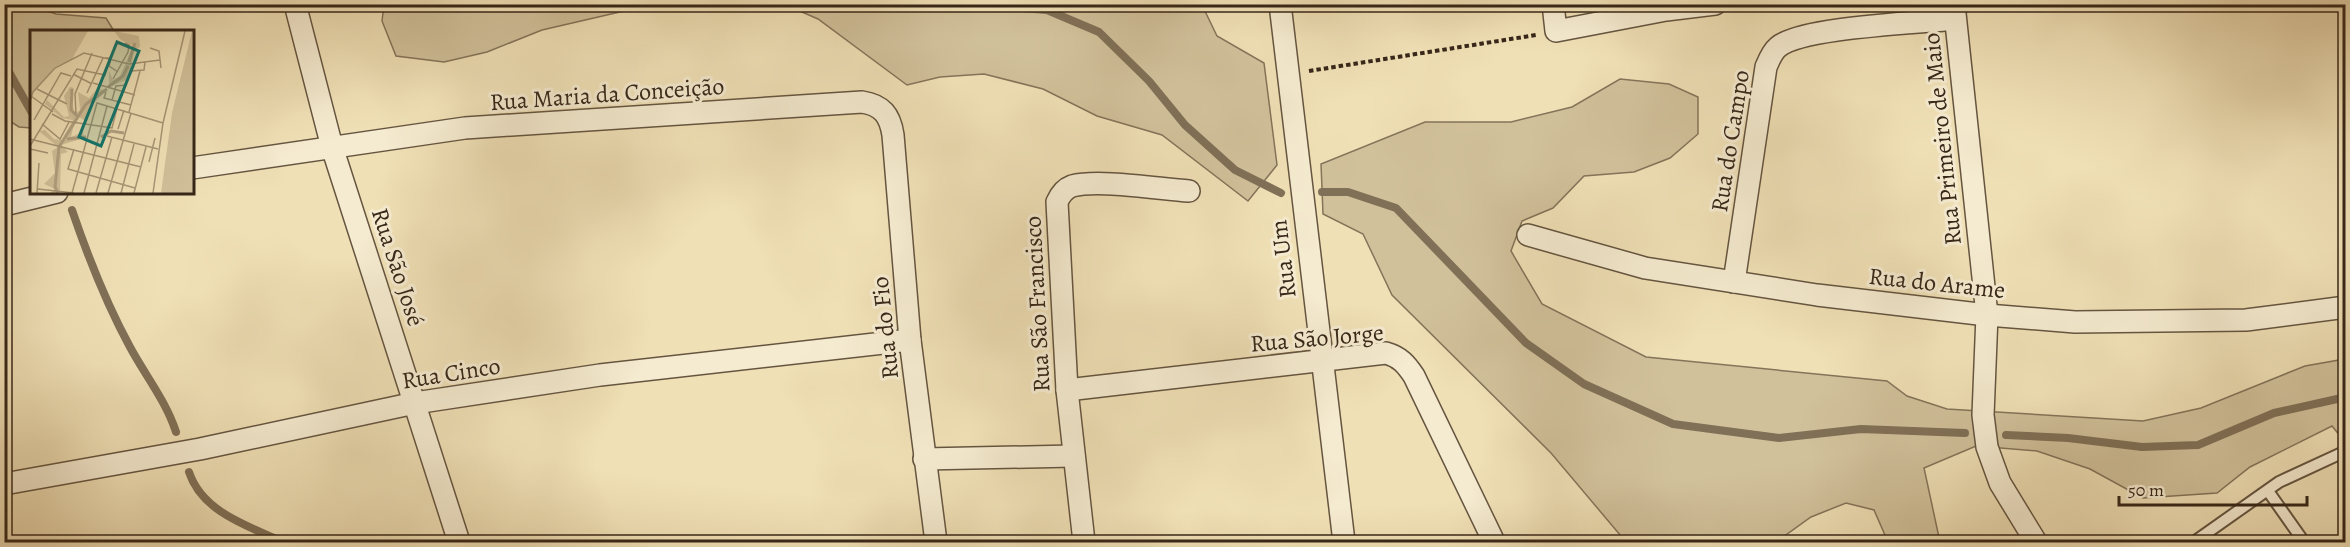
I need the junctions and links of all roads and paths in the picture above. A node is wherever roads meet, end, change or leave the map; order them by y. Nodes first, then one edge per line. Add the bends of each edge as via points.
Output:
1 (295, 4) edge
2 (1280, 4) edge
3 (1553, 4) edge
4 (1715, 4) edge
5 (1953, 9) edge
6 (1556, 31) junction
7 (1288, 74) junction
8 (884, 110) joint
9 (332, 147) junction
10 (194, 168) edge
11 (1189, 191) dead end
12 (49, 194) edge
13 (4, 205) edge
14 (1528, 235) dead end
15 (1734, 282) junction
16 (2346, 307) edge
17 (1988, 315) junction
18 (910, 340) junction
19 (1320, 361) junction
20 (1067, 390) junction
21 (415, 403) junction
22 (2346, 452) edge
23 (1074, 456) junction
24 (924, 459) junction
25 (4, 484) edge
26 (2268, 490) junction
27 (459, 543) edge
28 (936, 543) edge
29 (1084, 543) edge
30 (1344, 543) edge
31 (1494, 543) edge
32 (2036, 543) edge
33 (2194, 543) edge
34 (2304, 543) edge

1 - 9 street, Rua São José
2 - 7 street, Rua Um
3 - 6 street
4 - 6 street
5 - 15 street, Rua do Campo via 1815,34 1779,46 1767,67
5 - 17 street, Rua Primeiro de Maio
6 - 7 path
7 - 19 street, Rua Um
8 - 9 street, Rua Maria da Conceição via 862,102 465,128
8 - 18 street, Rua do Fio via 893,135
9 - 10 street, Rua Maria da Conceição
9 - 21 street, Rua São José
11 - 20 street, Rua São Francisco via 1095,184 1073,186 1060,195 1056,215
12 - 13 street
14 - 15 street, Rua do Arame via 1645,268
15 - 17 street, Rua do Arame
16 - 17 street, Rua do Arame via 2246,320 2075,322
17 - 32 street, Rua Primeiro de Maio via 1983,415 1987,447 2000,483
18 - 21 street, Rua Cinco via 600,375
18 - 24 street, Rua do Fio
19 - 20 street, Rua São Jorge
19 - 30 street, Rua Um
19 - 31 street, Rua São Jorge via 1386,353 1406,364
20 - 23 street, Rua São Francisco
21 - 25 street, Rua Cinco
21 - 27 street, Rua São José
22 - 26 lane via 2306,468
23 - 24 street
23 - 29 street, Rua São Francisco
24 - 28 street, Rua do Fio
26 - 33 lane
26 - 34 lane

